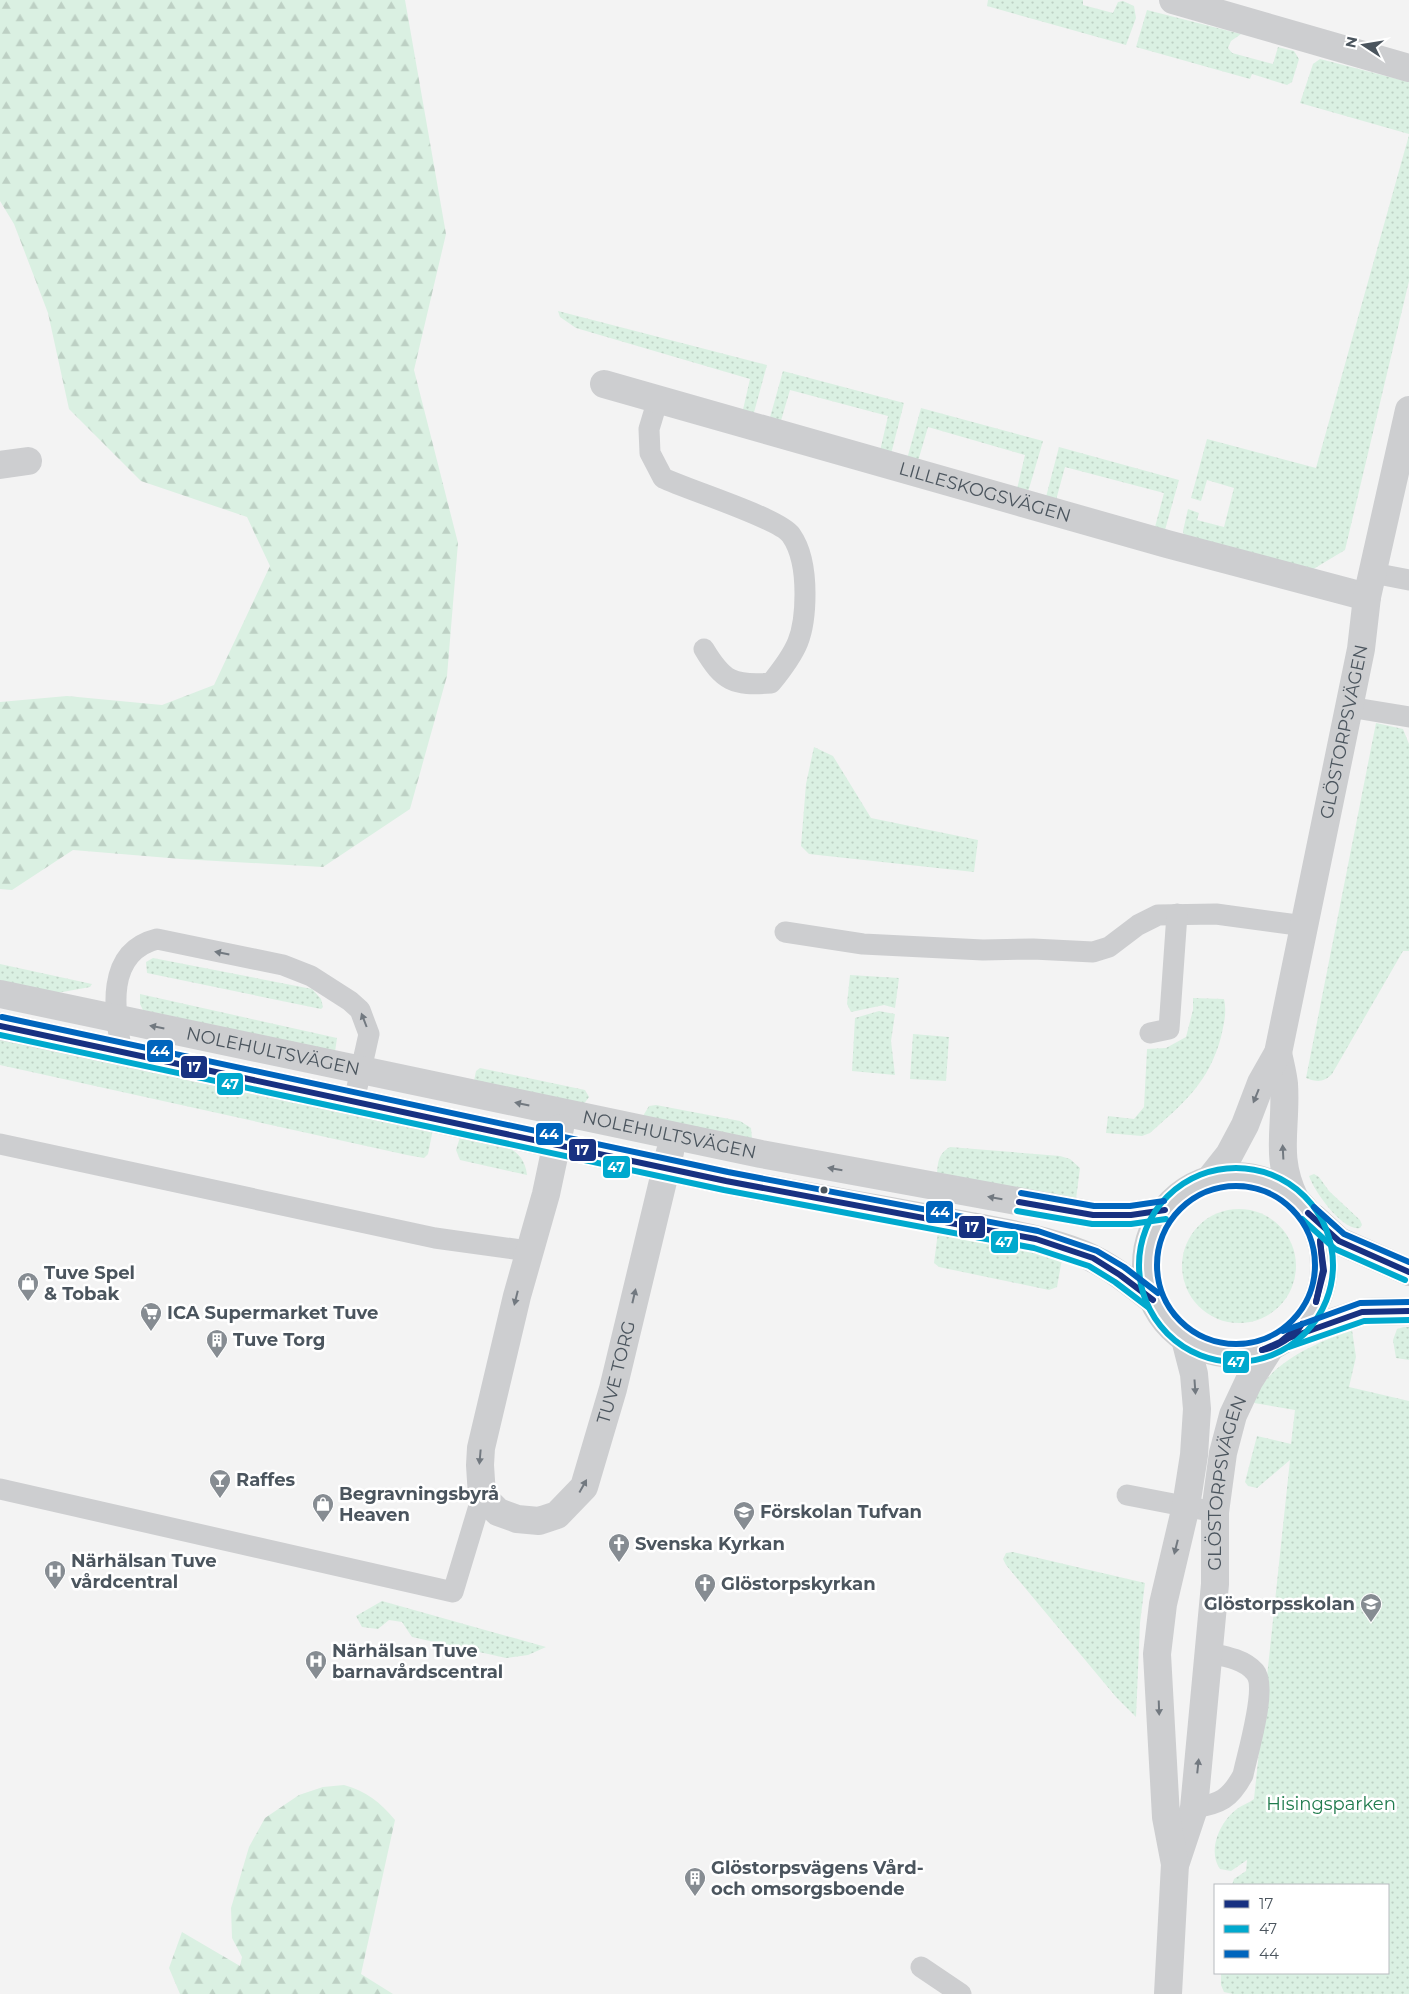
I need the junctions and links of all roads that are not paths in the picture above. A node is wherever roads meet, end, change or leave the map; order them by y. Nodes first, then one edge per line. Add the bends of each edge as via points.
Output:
1 (1173, 0) edge
2 (1409, 68) edge
3 (604, 384) dead end
4 (658, 399) junction
5 (1409, 410) edge
6 (28, 461) dead end
7 (0, 465) edge
8 (1401, 483) edge
9 (1409, 580) edge
10 (1370, 585) junction
11 (704, 648) dead end
12 (1349, 707) junction
13 (1409, 717) edge
14 (1177, 914) junction
15 (1305, 926) junction
16 (785, 932) dead end
17 (0, 994) edge
18 (115, 1018) junction
19 (0, 1026) edge
20 (1150, 1033) dead end
21 (122, 1052) junction
22 (1278, 1053) junction
23 (362, 1070) junction
24 (354, 1101) junction
25 (564, 1113) junction
26 (674, 1136) junction
27 (0, 1144) edge
28 (557, 1146) junction
29 (666, 1168) junction
30 (1210, 1179) junction
31 (1302, 1206) junction
32 (1164, 1210) junction
33 (528, 1251) junction
34 (1409, 1272) edge
35 (1153, 1300) junction
36 (1409, 1311) edge
37 (1185, 1339) junction
38 (1278, 1343) junction
39 (0, 1489) edge
40 (1127, 1495) dead end
41 (482, 1496) junction
42 (1186, 1506) junction
43 (1215, 1512) junction
44 (1209, 1653) junction
45 (1194, 1808) junction
46 (1175, 1864) junction
47 (921, 1967) dead end
48 (961, 1994) edge
49 (1168, 1994) edge

1 - 2 street
3 - 4 street, LILLESKOGSVÄGEN
4 - 10 street, LILLESKOGSVÄGEN via 1168,544
4 - 11 lane via 649,429 650,453 663,478 771,521 791,535 805,569 805,617 794,655 771,684 742,685 717,671
5 - 8 street, GLÖSTORPSVÄGEN
6 - 7 street
8 - 10 street, GLÖSTORPSVÄGEN
9 - 10 lane
10 - 12 street, GLÖSTORPSVÄGEN
12 - 13 lane
12 - 15 street, GLÖSTORPSVÄGEN
14 - 15 lane via 1216,914
14 - 16 lane via 1158,915 1138,925 1109,947 1093,952 863,944
14 - 20 lane via 1169,1029
15 - 22 street, GLÖSTORPSVÄGEN
17 - 18 street, NOLEHULTSVÄGEN
18 - 21 lane
23 -> 18 street, NOLEHULTSVÄGEN
23 -> 18 lane via 369,1034 360,1010 311,976 283,965 157,939 144,942 129,954 117,981
19 - 21 street, NOLEHULTSVÄGEN
21 - 24 street, NOLEHULTSVÄGEN
22 -> 30 street, GLÖSTORPSVÄGEN via 1229,1155
31 -> 22 street, GLÖSTORPSVÄGEN via 1286,1179 1283,1157 1284,1084
23 - 24 lane
25 -> 23 street, NOLEHULTSVÄGEN
24 - 28 street, NOLEHULTSVÄGEN
25 - 26 street, NOLEHULTSVÄGEN
25 - 28 street
26 - 29 street, TUVE TORG
32 -> 26 street, NOLEHULTSVÄGEN via 1131,1215 1093,1215
27 - 33 lane via 436,1238
28 - 29 street, NOLEHULTSVÄGEN
28 - 33 street
29 - 35 street, NOLEHULTSVÄGEN via 1054,1244 1084,1254
41 -> 29 street, TUVE TORG via 498,1512 517,1519 539,1521 557,1514 584,1487 613,1388
30 - 31 street, NOLEHULTSVÄGEN via 1251,1177 1277,1186
30 - 32 street, NOLEHULTSVÄGEN via 1184,1192
31 - 34 street via 1340,1240
31 - 38 street, NOLEHULTSVÄGEN via 1321,1238 1324,1279 1311,1313 1300,1327
32 - 35 street, NOLEHULTSVÄGEN via 1148,1248 1146,1266
33 -> 41 street via 481,1448
35 - 37 street, NOLEHULTSVÄGEN via 1161,1315
36 - 38 street via 1362,1312
37 - 38 street, NOLEHULTSVÄGEN via 1200,1348 1235,1355 1253,1353
37 -> 42 street, GLÖSTORPSVÄGEN via 1194,1374 1197,1409
38 - 43 street, GLÖSTORPSVÄGEN via 1249,1381 1233,1414 1223,1453
39 - 41 lane via 453,1592
40 - 42 lane
42 - 43 lane
42 -> 46 street, GLÖSTORPSVÄGEN via 1163,1604 1157,1654 1166,1817
43 - 44 street, GLÖSTORPSVÄGEN via 1215,1584
45 -> 44 street, GLÖSTORPSVÄGEN
44 - 45 lane via 1246,1663 1257,1673 1260,1693 1243,1775 1238,1785 1224,1800
45 - 46 street, GLÖSTORPSVÄGEN
46 - 49 street, GLÖSTORPSVÄGEN
47 - 48 lane

